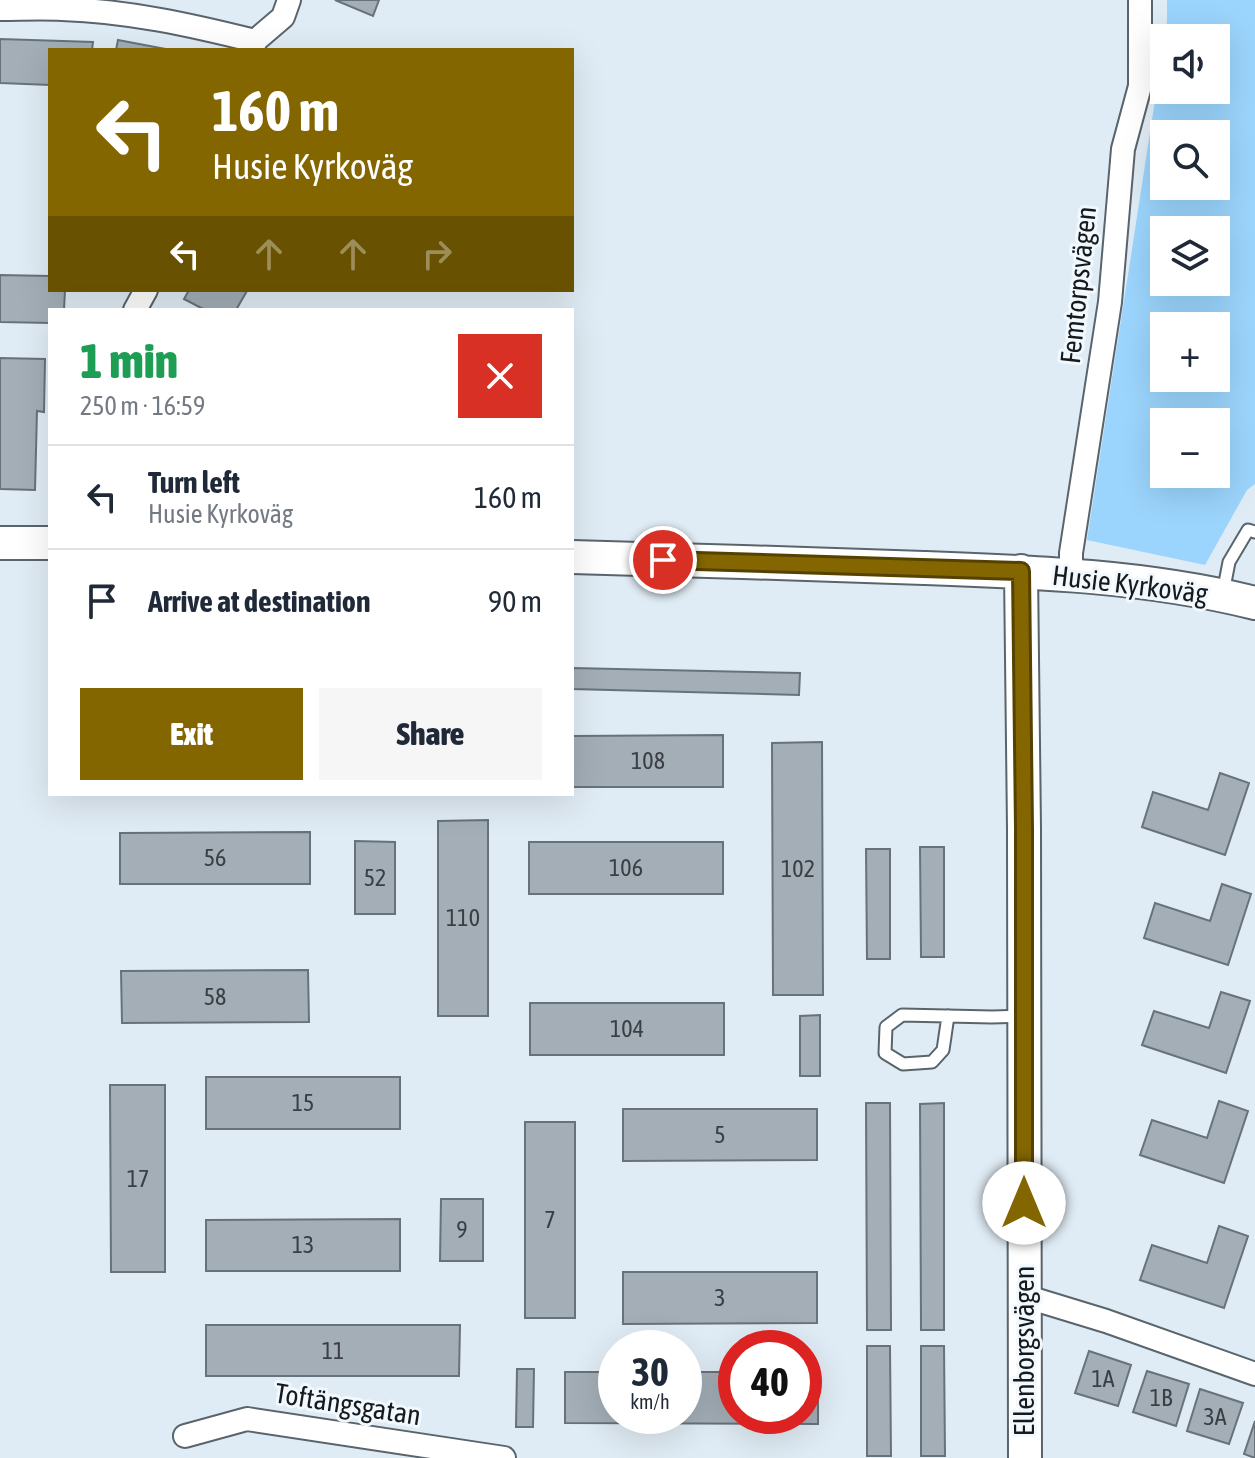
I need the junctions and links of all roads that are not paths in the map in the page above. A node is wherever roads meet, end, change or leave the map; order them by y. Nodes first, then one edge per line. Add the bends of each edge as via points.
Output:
1 (289, 0) edge
2 (1140, 0) edge
3 (0, 9) edge
4 (254, 46) edge
5 (1253, 527) edge
6 (0, 543) edge
7 (48, 543) edge
8 (574, 557) edge
9 (1021, 571) junction
10 (1071, 576) junction
11 (1222, 594) junction
12 (1255, 603) edge
13 (948, 1016) junction
14 (1024, 1016) junction
15 (1024, 1296) junction
16 (1255, 1374) edge
17 (185, 1436) dead end
18 (504, 1458) edge
19 (1025, 1458) edge

1 - 4 street via 283,17
2 - 10 street, Femtorpsvägen via 1140,86 1123,149 1110,302
3 - 4 street via 117,13 184,23
5 - 11 lane via 1229,562
6 - 7 street
8 - 9 street, Husie Kyrkoväg
9 - 10 street, Husie Kyrkoväg
9 - 14 street, Ellenborgsvägen
10 - 11 street, Husie Kyrkoväg
11 - 12 street, Husie Kyrkoväg
13 - 13 lane via 902,1015 886,1027 885,1053 903,1064 932,1062 943,1050
13 - 14 lane
14 - 15 street, Ellenborgsvägen
15 - 16 street
15 - 19 street, Ellenborgsvägen
17 - 18 street, Toftängsgatan via 247,1419 386,1445

